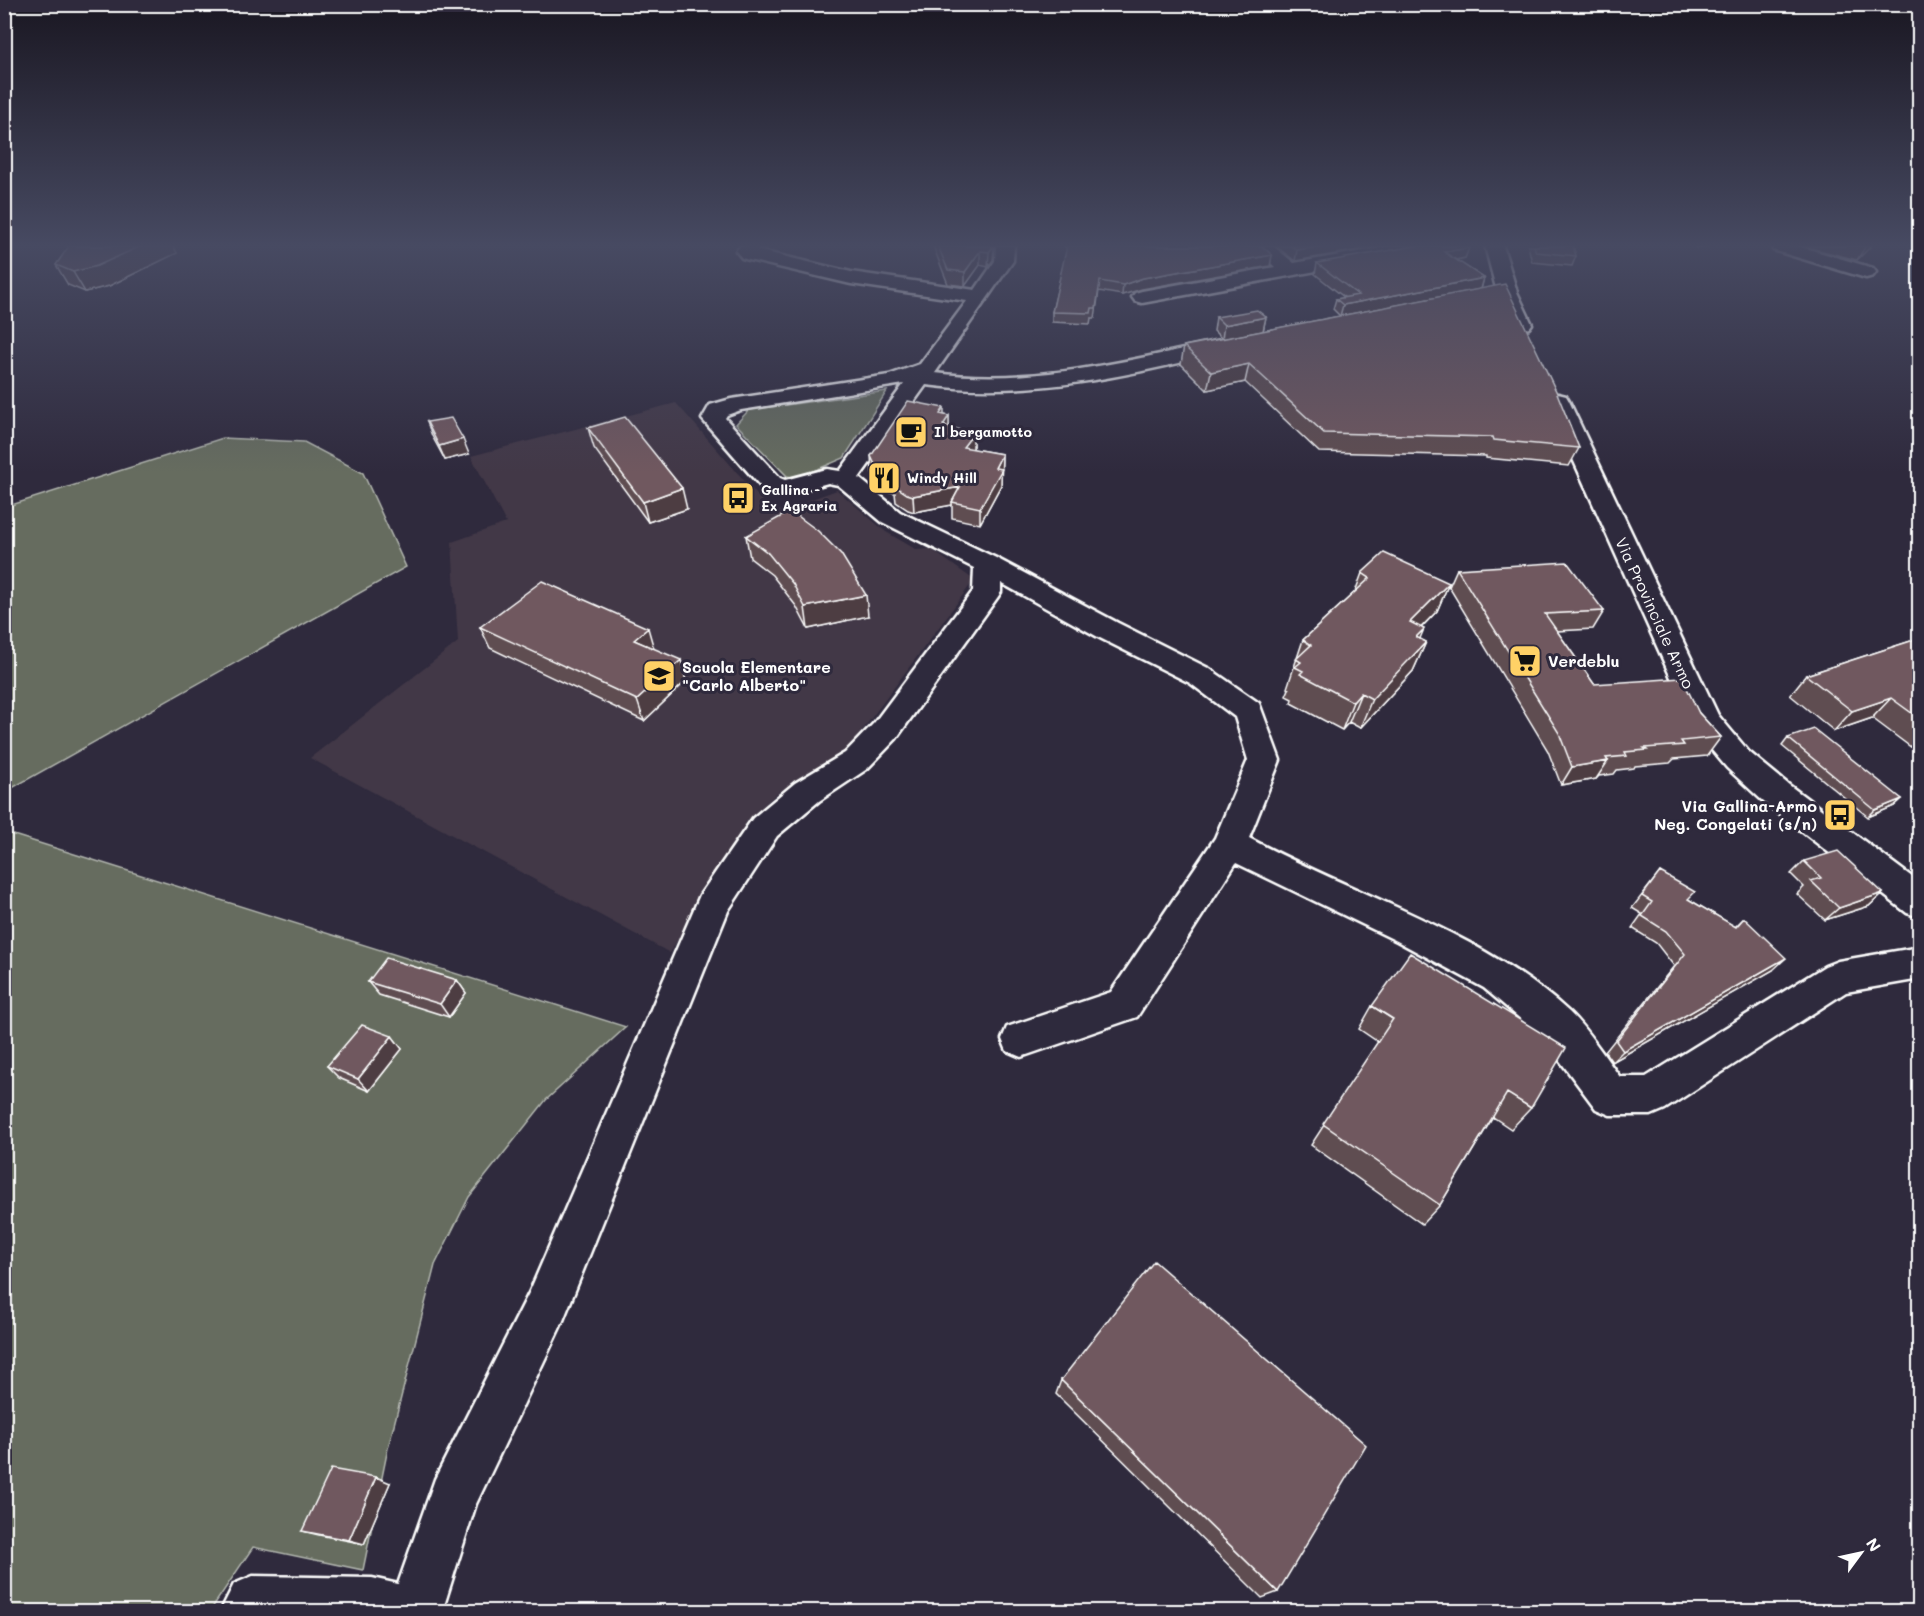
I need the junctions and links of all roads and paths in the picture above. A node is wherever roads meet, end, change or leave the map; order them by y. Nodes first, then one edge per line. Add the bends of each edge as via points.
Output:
1 (962, 321) edge
2 (1516, 321) edge
3 (1246, 342) edge
4 (1532, 345) edge
5 (922, 374) junction
6 (1547, 378) edge
7 (846, 479) junction
8 (987, 564) junction
9 (1230, 844) junction
10 (1920, 903) edge
11 (1920, 963) edge
12 (1021, 1039) dead end
13 (247, 1611) edge
14 (404, 1611) edge
15 (415, 1611) edge

1 - 5 street
2 - 4 street
3 - 5 street via 1067,378 981,385 946,383
5 - 7 street
5 - 7 street via 738,404 718,410 713,419 771,483 784,488 827,476
6 - 10 street, Via Provinciale Armo via 1705,721 1738,760 1777,794
7 - 8 street via 891,517
8 - 9 street via 1200,676 1248,711 1264,760
8 - 15 street via 987,592 885,731 856,761 807,792 765,827 713,905 546,1307 453,1497
9 - 11 street via 1410,930 1497,977 1557,1026 1610,1096 1651,1096 1838,977
9 - 12 street via 1124,1005
13 - 14 street via 253,1603 372,1605

